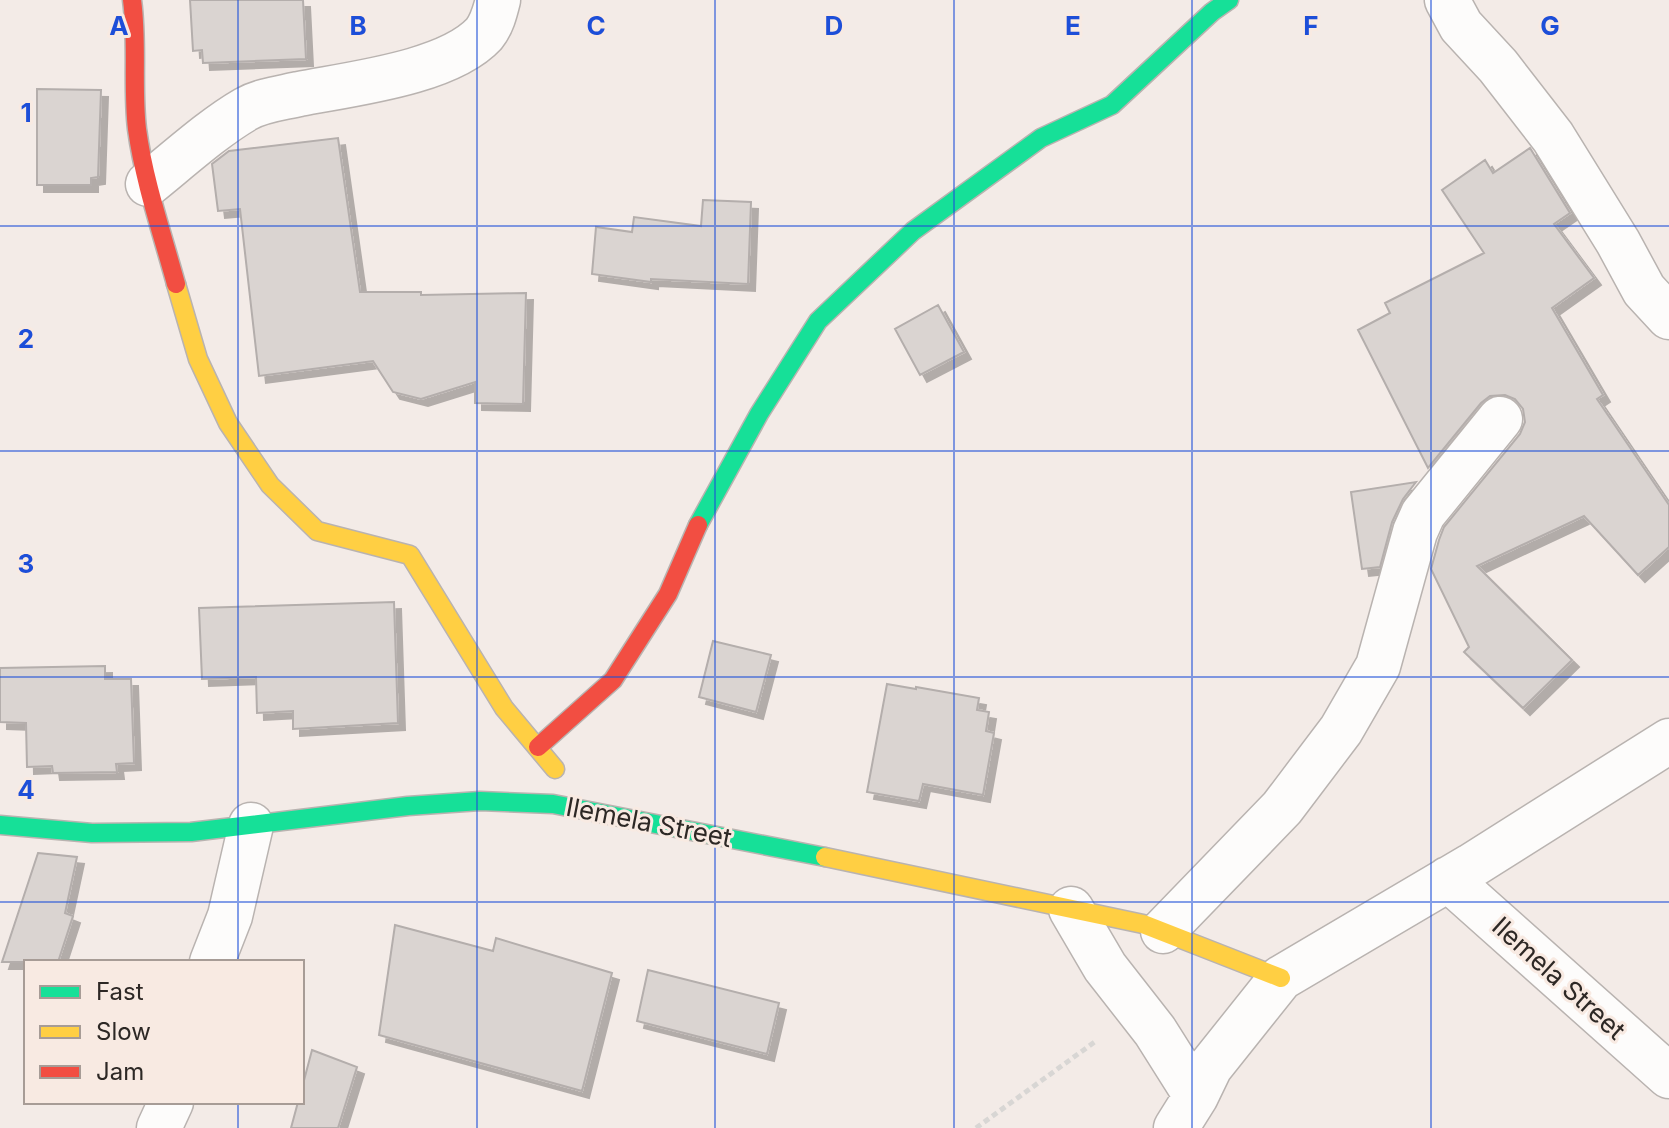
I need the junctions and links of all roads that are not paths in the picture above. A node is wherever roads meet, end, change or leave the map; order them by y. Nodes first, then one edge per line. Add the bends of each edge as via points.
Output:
1 (132, 0) edge
2 (498, 0) edge
3 (1229, 0) edge
4 (1447, 0) edge
5 (148, 184) junction
6 (1669, 317) edge
7 (1500, 419) dead end
8 (1669, 741) edge
9 (538, 747) junction
10 (587, 810) junction
11 (0, 825) edge
12 (251, 825) junction
13 (1448, 879) junction
14 (1071, 909) junction
15 (1163, 931) junction
16 (213, 960) edge
17 (1281, 978) junction
18 (1669, 1076) edge
19 (170, 1104) edge
20 (1186, 1112) edge
21 (159, 1128) edge

1 - 5 street via 137,127
2 - 5 street via 485,33 444,61 247,108
3 - 9 street via 1112,105 1041,138 913,231 818,321 759,414 703,513 668,594 613,680
4 - 6 street via 1461,26 1553,137 1644,290
5 - 9 street via 198,359 228,423 270,485 317,531 410,555 504,708
7 - 15 street via 1423,514 1378,666 1341,730 1282,808
8 - 13 street
9 - 10 street
10 - 12 street, Ilemela Street via 480,801
10 - 14 street, Ilemela Street
11 - 12 street, Ilemela Street via 92,833
12 - 16 street via 230,916
13 - 17 street
13 - 18 street, Ilemela Street
14 - 15 street, Ilemela Street
14 - 20 street via 1105,967 1155,1031
15 - 17 street, Ilemela Street
17 - 20 street via 1210,1067
19 - 21 street

